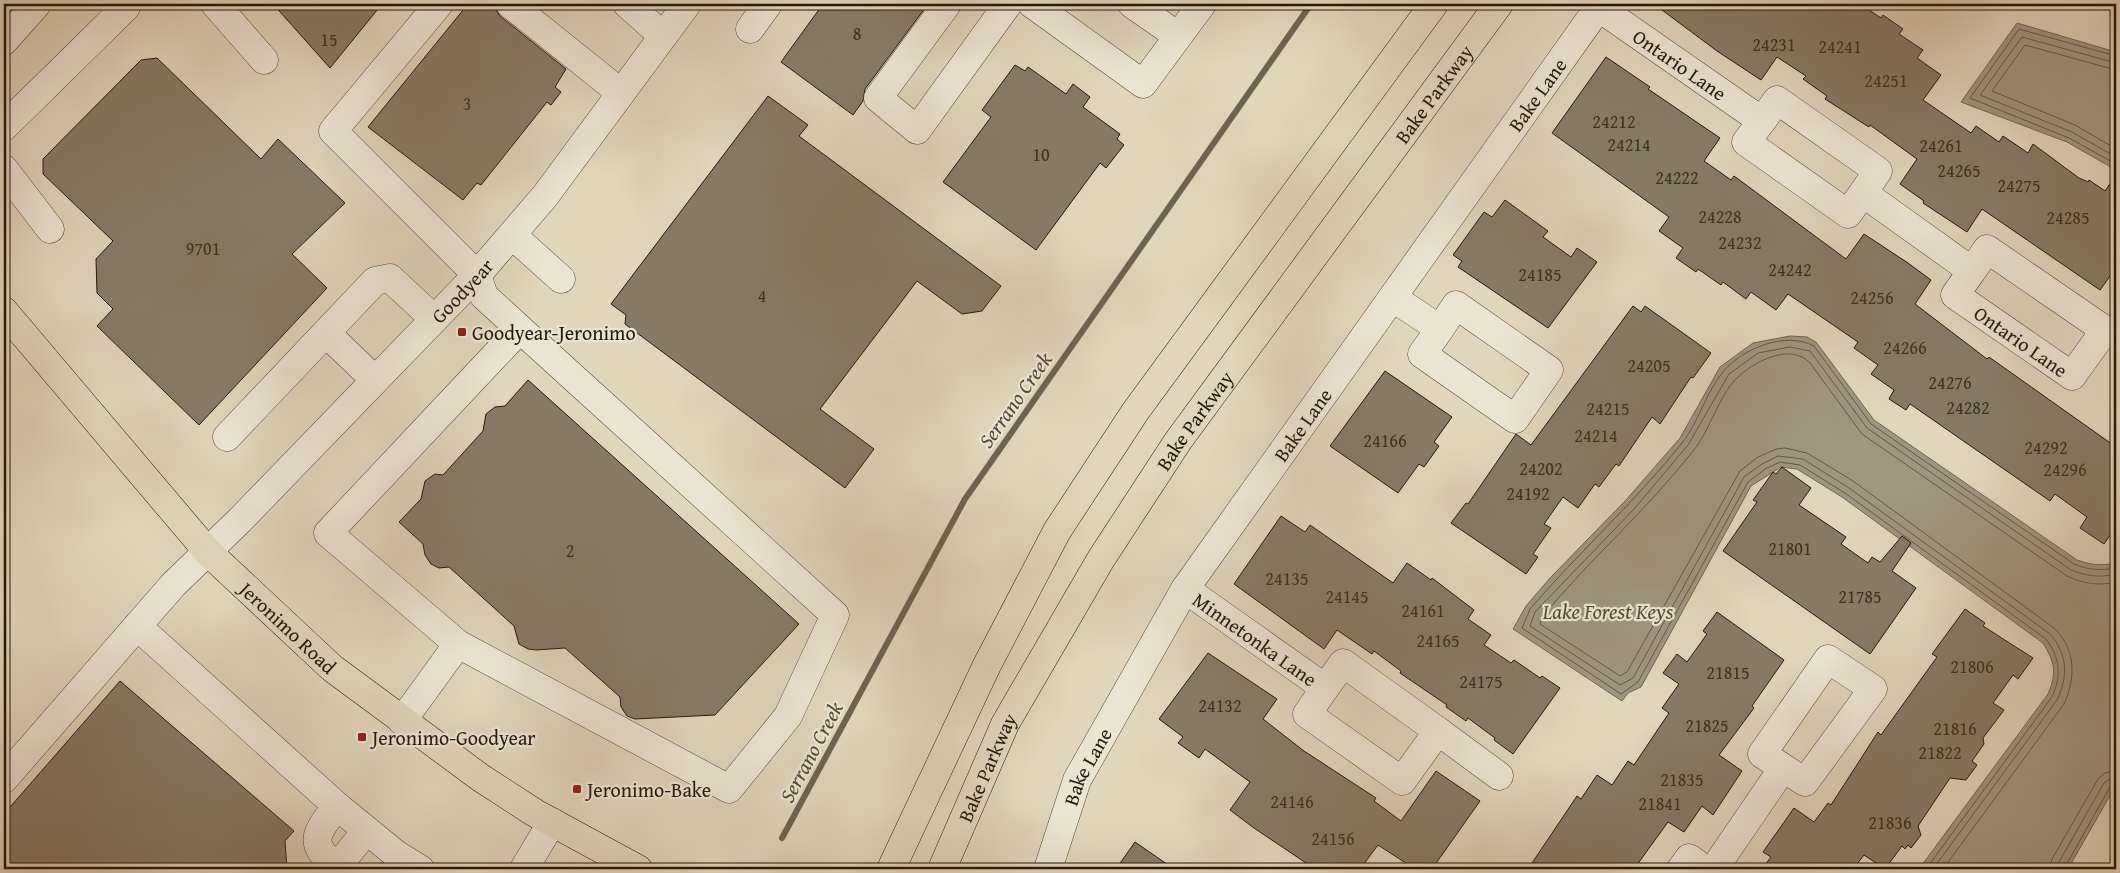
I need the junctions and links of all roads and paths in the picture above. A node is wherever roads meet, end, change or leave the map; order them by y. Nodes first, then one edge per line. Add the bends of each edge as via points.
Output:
1 (37, 4) edge
2 (215, 4) edge
3 (439, 4) edge
4 (510, 4) edge
5 (627, 4) edge
6 (687, 4) edge
7 (768, 4) edge
8 (947, 4) edge
9 (1008, 4) edge
10 (1032, 4) edge
11 (1132, 4) edge
12 (1202, 4) edge
13 (1434, 4) edge
14 (1499, 4) edge
15 (126, 5) edge
16 (1600, 5) edge
17 (750, 29) dead end
18 (663, 36) junction
19 (1178, 36) junction
20 (4, 41) edge
21 (264, 60) dead end
22 (621, 93) junction
23 (1762, 121) junction
24 (4, 127) edge
25 (4, 169) edge
26 (1863, 193) junction
27 (50, 229) dead end
28 (512, 235) junction
29 (1972, 271) junction
30 (477, 275) junction
31 (561, 279) dead end
32 (1393, 298) junction
33 (4, 311) edge
34 (434, 319) junction
35 (520, 329) junction
36 (1440, 329) junction
37 (326, 333) junction
38 (375, 380) junction
39 (227, 437) dead end
40 (208, 552) junction
41 (1185, 589) junction
42 (137, 626) junction
43 (458, 644) junction
44 (1326, 688) junction
45 (402, 721) junction
46 (1438, 731) junction
47 (1783, 768) dead end
48 (1499, 776) dead end
49 (4, 779) edge
50 (337, 806) junction
51 (552, 822) junction
52 (366, 831) junction
53 (390, 862) edge
54 (338, 868) edge
55 (420, 869) edge
56 (524, 869) edge
57 (638, 869) edge
58 (891, 869) edge
59 (942, 869) edge
60 (1048, 869) edge
61 (1681, 869) edge
62 (1704, 869) edge
63 (1714, 869) edge

1 - 20 street
2 - 21 street
3 - 30 street via 333,131
4 - 22 street
5 - 18 street
6 - 18 street, Goodyear
7 - 17 street
8 - 9 street via 878,98 918,130
10 - 19 street via 1144,84
11 - 19 street
12 - 19 street
13 - 58 main road via 1135,412 1057,531 987,665
14 - 59 main road, Bake Parkway via 1178,441 1101,559 1005,724
15 - 24 street
16 - 23 street, Ontario Lane
16 - 32 street, Bake Lane
18 - 22 street, Goodyear
22 - 28 street, Goodyear
23 - 26 street via 1776,100 1878,171
23 - 26 street via 1746,142 1754,148 1848,214
25 - 27 street
26 - 29 street
28 - 30 street, Goodyear
28 - 31 street
29 - 29 street, Ontario Lane via 1955,295 2072,376 2105,330 1987,249
30 - 34 street, Goodyear
30 - 35 street via 484,296
32 - 36 street
32 - 41 street, Bake Lane
33 - 40 main road, Jeronimo Road
34 - 37 street via 390,278 375,280
34 - 38 street, Goodyear
35 - 43 street via 328,533
35 - 43 street via 835,615 788,716 730,789
36 - 36 street via 1422,354 1515,419 1549,370 1456,305
37 - 38 street
37 - 39 street
38 - 40 street, Goodyear
40 - 42 street, Goodyear
40 - 45 main road, Jeronimo Road via 332,668
41 - 44 street, Minnetonka Lane
41 - 60 street, Bake Lane via 1077,780
42 - 49 street, Goodyear
42 - 50 street
43 - 45 street
44 - 46 street, Minnetonka Lane via 1343,663
44 - 46 street, Minnetonka Lane via 1307,714 1402,781
45 - 51 main road, Jeronimo Road via 481,778
46 - 48 street
47 - 63 street
50 - 52 street
50 - 54 street via 319,829 318,842 320,853
51 - 56 street
51 - 57 main road, Jeronimo Road
52 - 53 street
52 - 54 street
53 - 55 street
61 - 62 street via 1689,858

